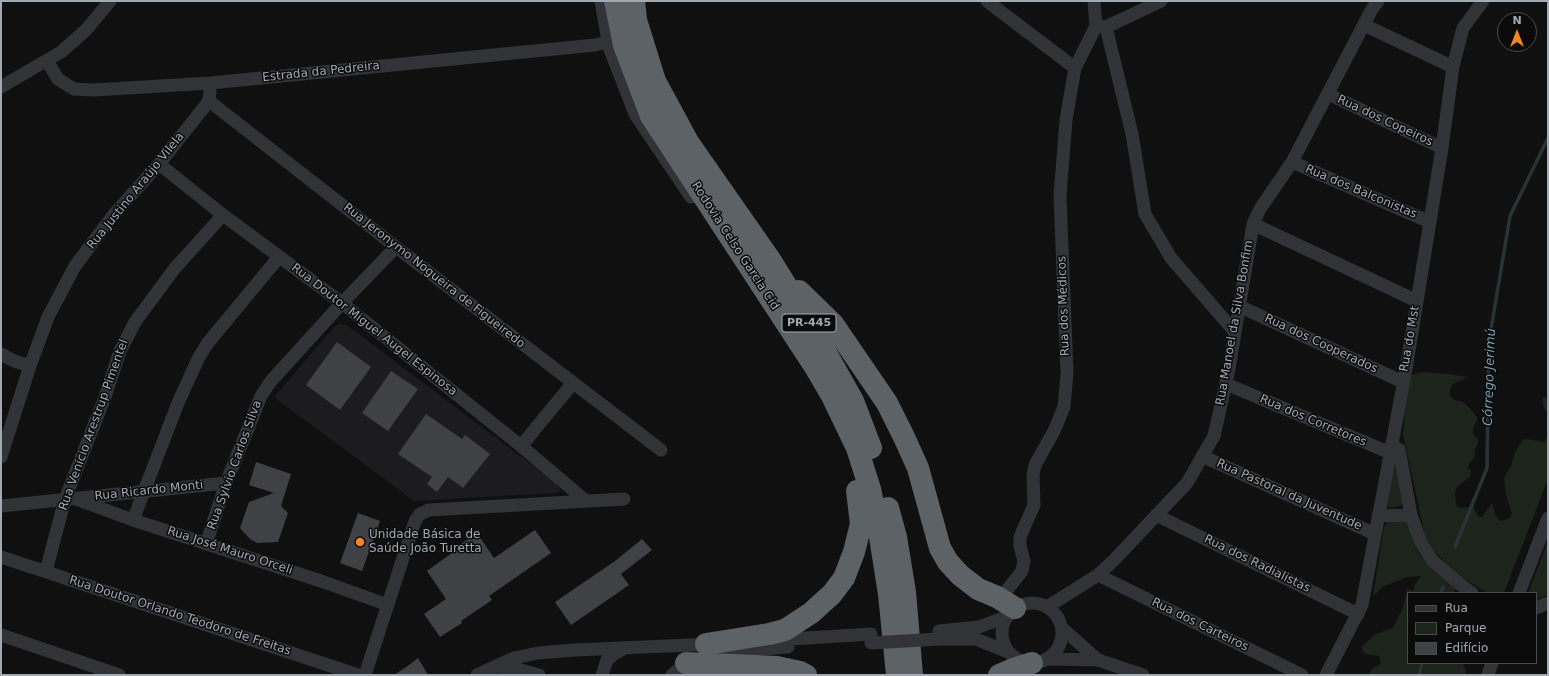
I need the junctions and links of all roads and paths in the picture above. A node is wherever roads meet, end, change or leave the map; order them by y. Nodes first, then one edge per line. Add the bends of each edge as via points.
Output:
1 (110, 1) edge
2 (601, 1) edge
3 (615, 1) edge
4 (634, 1) edge
5 (987, 1) edge
6 (1094, 1) edge
7 (1160, 1) edge
8 (1378, 1) edge
9 (1483, 1) edge
10 (1364, 25) junction
11 (1101, 26) junction
12 (608, 42) junction
13 (47, 61) junction
14 (1075, 68) junction
15 (1453, 68) junction
16 (211, 82) junction
17 (1, 87) edge
18 (1328, 94) junction
19 (209, 101) junction
20 (1442, 148) junction
21 (1292, 162) junction
22 (159, 164) junction
23 (223, 215) junction
24 (719, 221) junction
25 (1430, 222) junction
26 (1253, 224) junction
27 (396, 247) junction
28 (279, 257) junction
29 (771, 260) junction
30 (1417, 301) junction
31 (342, 303) junction
32 (1239, 306) junction
33 (1236, 332) junction
34 (1, 354) edge
35 (30, 366) junction
36 (814, 367) junction
37 (1403, 382) junction
38 (573, 383) junction
39 (1226, 384) junction
40 (521, 446) junction
41 (661, 450) dead end
42 (1395, 455) junction
43 (1202, 456) junction
44 (1, 457) edge
45 (226, 483) junction
46 (143, 491) junction
47 (69, 499) junction
48 (624, 500) dead end
49 (586, 501) junction
50 (1, 506) edge
51 (1156, 515) junction
52 (1411, 515) junction
53 (1378, 516) junction
54 (1548, 518) edge
55 (133, 520) junction
56 (1375, 534) junction
57 (206, 544) junction
58 (1, 557) edge
59 (46, 571) junction
60 (1098, 575) junction
61 (1470, 592) edge
62 (1519, 592) edge
63 (1548, 603) edge
64 (388, 604) junction
65 (1046, 606) junction
66 (1008, 608) junction
67 (1537, 608) edge
68 (1358, 614) junction
69 (1062, 628) junction
70 (1, 635) edge
71 (939, 635) junction
72 (871, 638) junction
73 (706, 644) junction
74 (627, 647) junction
75 (1008, 652) junction
76 (1098, 660) junction
77 (1040, 661) junction
78 (1492, 664) edge
79 (494, 667) junction
80 (679, 669) edge
81 (119, 675) edge
82 (358, 675) edge
83 (365, 675) edge
84 (478, 675) edge
85 (539, 675) edge
86 (602, 675) edge
87 (806, 675) edge
88 (897, 675) edge
89 (912, 675) edge
90 (999, 675) edge
91 (1143, 675) edge
92 (1302, 675) edge
93 (1326, 675) edge
94 (1488, 675) edge

1 - 13 street via 86,30
2 - 12 street
3 - 24 highway, Rodovia Celso Garcia Cid / PR-445 via 624,45 651,116
4 - 29 highway, Rodovia Celso Garcia Cid / PR-445 via 636,20 655,80 688,142
5 - 14 street
6 - 11 street
7 - 11 street
8 - 10 street, Rua Manoel da Silva Bonfim
9 - 15 street, Rua do Mst via 1463,28
10 - 15 street
10 - 18 street, Rua Manoel da Silva Bonfim
11 - 14 street, Rua dos Médicos
11 - 33 street via 1132,134 1145,214 1171,258
12 - 16 street, Estrada da Pedreira
12 - 24 street via 635,114 704,217
13 - 16 street, Estrada da Pedreira via 58,79 74,89
13 - 17 street
14 - 66 street, Rua dos Médicos via 1066,120 1060,196 1067,373 1064,407 1035,465 1034,505 1020,537 1024,561
15 - 20 street, Rua do Mst
16 - 19 street
18 - 20 street, Rua dos Copeiros
18 - 21 street, Rua Manoel da Silva Bonfim
19 - 22 street, Rua Justino Araújo Vilela
19 - 27 street, Rua Jeronymo Nogueira de Figueiredo
20 - 25 street, Rua do Mst
21 - 25 street, Rua dos Balconistas
21 - 26 street, Rua Manoel da Silva Bonfim via 1260,209
22 - 23 street, Rua Doutor Miguel Augel Espinosa
22 - 35 street, Rua Justino Araújo Vilela via 114,213 75,266 48,317
23 - 28 street, Rua Doutor Miguel Augel Espinosa
23 - 47 street, Rua Venício Arestrup Pimentel via 175,268 135,322 120,351
24 - 36 highway, Rodovia Celso Garcia Cid / PR-445
25 - 30 street, Rua do Mst
26 - 30 street
26 - 32 street, Rua Manoel da Silva Bonfim
27 - 31 street, Rua Sylvio Carlos Silva
27 - 38 street, Rua Jeronymo Nogueira de Figueiredo
28 - 31 street, Rua Doutor Miguel Augel Espinosa
28 - 46 street via 207,344 198,359
29 - 66 highway via 833,324 887,403 918,468 940,548 948,562 978,589
29 - 89 highway, Rodovia Celso Garcia Cid / PR-445 via 853,401 871,445 896,537 905,592
30 - 37 street, Rua do Mst
31 - 40 street, Rua Doutor Miguel Augel Espinosa
31 - 45 street, Rua Sylvio Carlos Silva via 260,396
32 - 33 street, Rua Manoel da Silva Bonfim
32 - 37 street, Rua dos Cooperados
33 - 39 street, Rua Manoel da Silva Bonfim
34 - 35 street
35 - 44 street, Rua Justino Araújo Vilela
36 - 73 highway via 857,490 861,524 844,578 832,594 811,613 784,630
36 - 88 highway, Rodovia Celso Garcia Cid / PR-445 via 832,396 856,448 870,489 889,594
37 - 42 street, Rua do Mst via 1394,430
38 - 40 street
38 - 41 street, Rua Jeronymo Nogueira de Figueiredo
39 - 42 street, Rua dos Corretores
39 - 43 street, Rua Manoel da Silva Bonfim via 1214,436
40 - 49 street, Rua Doutor Miguel Augel Espinosa
42 - 52 street
42 - 53 street, Rua do Mst
43 - 51 street, Rua Manoel da Silva Bonfim via 1187,483
43 - 56 street, Rua Pastoral da Juventude
45 - 46 street, Rua Ricardo Monti
45 - 57 street, Rua Sylvio Carlos Silva
46 - 47 street, Rua Ricardo Monti
46 - 55 street
47 - 50 street, Rua Ricardo Monti
47 - 55 street, Rua José Mauro Orceli
47 - 59 street, Rua Venício Arestrup Pimentel
48 - 49 street
49 - 64 street via 429,510 420,514 415,520
51 - 60 street, Rua Manoel da Silva Bonfim
51 - 68 street, Rua dos Radialistas
52 - 53 street
52 - 61 street via 1421,543 1433,561
53 - 56 street, Rua do Mst
54 - 62 street
55 - 57 street, Rua José Mauro Orceli
56 - 68 street, Rua do Mst via 1362,605
57 - 64 street, Rua José Mauro Orceli
58 - 59 street, Rua Doutor Orlando Teodoro de Freitas
59 - 82 street, Rua Doutor Orlando Teodoro de Freitas
60 - 65 street, Rua Manoel da Silva Bonfim
60 - 92 street, Rua dos Carteiros
63 - 67 street
64 - 83 street
65 - 66 street via 1032,603
65 - 69 street via 1058,616
66 - 71 street via 979,627
66 - 75 street via 1002,630 1002,638
68 - 93 street, Rua do Mst
69 - 76 street
69 - 77 street via 1060,646 1055,653
70 - 81 street
71 - 72 street
71 - 75 street via 976,639
72 - 73 street
72 - 80 street via 716,652 701,656
73 - 74 street
74 - 79 street via 538,653 514,658
74 - 86 street via 607,660
75 - 77 street via 1019,660
76 - 77 street
76 - 91 street
77 - 90 highway
78 - 94 street
79 - 84 street
79 - 85 street via 517,669
80 - 87 highway via 777,667

